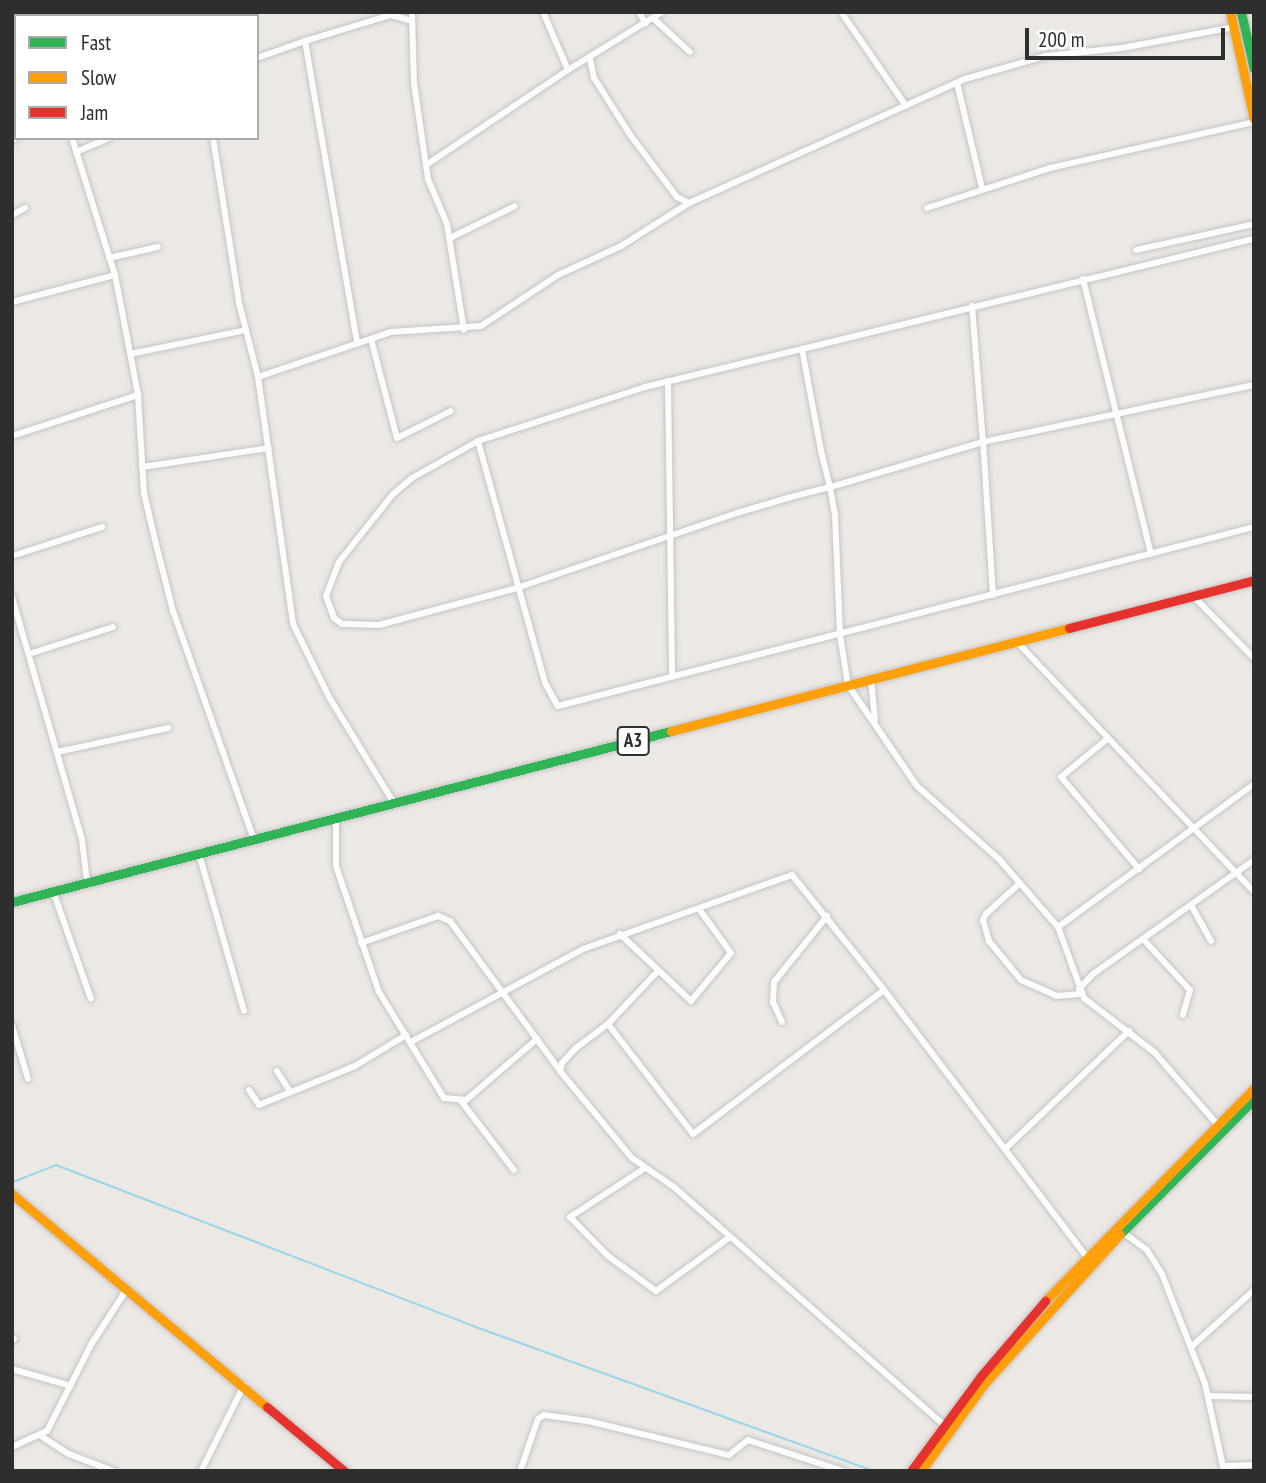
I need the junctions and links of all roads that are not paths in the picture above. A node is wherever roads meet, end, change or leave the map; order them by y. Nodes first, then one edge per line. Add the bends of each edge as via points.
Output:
1 (543, 12) edge
2 (639, 12) edge
3 (662, 12) edge
4 (841, 12) edge
5 (1230, 12) edge
6 (1241, 12) edge
7 (410, 16) edge
8 (653, 18) junction
9 (645, 23) junction
10 (1244, 25) junction
11 (1233, 27) junction
12 (306, 41) junction
13 (690, 52) dead end
14 (259, 57) edge
15 (590, 59) junction
16 (579, 64) junction
17 (1254, 69) edge
18 (568, 70) junction
19 (594, 78) junction
20 (957, 83) junction
21 (906, 106) junction
22 (1254, 120) edge
23 (73, 140) edge
24 (104, 140) edge
25 (213, 140) edge
26 (76, 152) junction
27 (425, 152) junction
28 (435, 156) junction
29 (426, 165) junction
30 (982, 188) junction
31 (677, 197) junction
32 (690, 203) junction
33 (514, 206) dead end
34 (24, 208) dead end
35 (927, 208) dead end
36 (677, 211) junction
37 (12, 215) edge
38 (1254, 224) edge
39 (450, 238) junction
40 (1254, 239) edge
41 (159, 247) dead end
42 (1136, 250) dead end
43 (109, 258) junction
44 (115, 275) junction
45 (1083, 279) junction
46 (12, 302) edge
47 (972, 306) junction
48 (246, 330) junction
49 (464, 330) junction
50 (371, 339) junction
51 (357, 342) junction
52 (802, 349) junction
53 (130, 354) junction
54 (258, 377) junction
55 (668, 381) junction
56 (1254, 385) edge
57 (138, 395) junction
58 (451, 411) dead end
59 (1117, 413) junction
60 (12, 436) edge
61 (478, 441) junction
62 (983, 442) junction
63 (269, 448) junction
64 (142, 467) junction
65 (830, 487) junction
66 (102, 527) dead end
67 (1254, 527) edge
68 (673, 534) junction
69 (1151, 554) junction
70 (12, 556) edge
71 (1254, 580) edge
72 (517, 588) junction
73 (993, 595) junction
74 (1193, 596) junction
75 (12, 597) edge
76 (113, 627) dead end
77 (840, 635) junction
78 (1017, 641) junction
79 (29, 654) junction
80 (1254, 658) edge
81 (673, 676) junction
82 (871, 679) junction
83 (848, 685) junction
84 (875, 722) junction
85 (168, 728) dead end
86 (1106, 740) junction
87 (57, 752) junction
88 (1254, 785) edge
89 (394, 803) junction
90 (336, 819) junction
91 (1194, 829) junction
92 (254, 840) junction
93 (199, 854) junction
94 (1254, 860) edge
95 (1139, 869) junction
96 (1236, 873) junction
97 (86, 883) junction
98 (1020, 883) junction
99 (53, 891) junction
100 (1254, 892) edge
101 (12, 902) edge
102 (1191, 905) junction
103 (699, 909) junction
104 (827, 916) junction
105 (1058, 927) junction
106 (620, 934) junction
107 (1143, 939) junction
108 (1211, 941) dead end
109 (361, 943) junction
110 (658, 971) junction
111 (1075, 976) junction
112 (1087, 979) junction
113 (884, 990) junction
114 (1080, 992) junction
115 (505, 995) junction
116 (91, 999) dead end
117 (244, 1012) dead end
118 (1183, 1014) dead end
119 (782, 1022) dead end
120 (608, 1024) junction
121 (12, 1025) edge
122 (1129, 1031) junction
123 (406, 1035) junction
124 (537, 1040) junction
125 (411, 1042) junction
126 (558, 1063) junction
127 (277, 1072) dead end
128 (28, 1079) dead end
129 (1254, 1088) edge
130 (248, 1090) dead end
131 (290, 1092) junction
132 (1254, 1099) edge
133 (461, 1101) junction
134 (1217, 1124) junction
135 (1006, 1148) junction
136 (645, 1168) junction
137 (514, 1170) dead end
138 (14, 1199) edge
139 (1121, 1231) junction
140 (730, 1237) junction
141 (1086, 1256) junction
142 (127, 1289) junction
143 (1254, 1290) edge
144 (1191, 1347) junction
145 (12, 1369) edge
146 (244, 1384) junction
147 (71, 1386) junction
148 (1208, 1396) junction
149 (1254, 1397) edge
150 (944, 1425) junction
151 (41, 1436) junction
152 (12, 1447) edge
153 (1254, 1465) edge
154 (1223, 1469) edge
155 (113, 1471) edge
156 (201, 1471) edge
157 (344, 1471) edge
158 (520, 1471) edge
159 (843, 1471) edge
160 (911, 1471) edge
161 (921, 1471) edge

1 - 18 street
2 - 9 street
3 - 8 street
4 - 21 street
5 - 11 main road
6 - 10 main road
7 - 12 street via 391,15
7 - 27 street
8 - 9 street
8 - 13 street
9 - 15 street
10 - 11 street
10 - 17 main road
11 - 20 street via 1122,48 1045,56
11 - 22 main road
12 - 14 street
12 - 51 street
15 - 16 street
15 - 19 street
16 - 18 street
16 - 19 street
18 - 28 street
19 - 31 street
20 - 21 street
20 - 30 street
21 - 32 street
22 - 30 street via 1107,153
23 - 26 street
24 - 26 street
25 - 48 street
26 - 43 street
27 - 28 street
27 - 29 street
28 - 29 street
29 - 39 street via 429,187
30 - 35 street
31 - 32 street
31 - 36 street
32 - 36 street
33 - 39 street
34 - 37 street
36 - 49 street via 621,246 558,275 481,326
38 - 42 street
39 - 49 street
40 - 45 street
41 - 43 street
43 - 44 street
44 - 46 street
44 - 53 street
45 - 47 street
45 - 59 street
47 - 52 street
47 - 62 street
48 - 53 street
48 - 54 street
49 - 50 street via 400,330
50 - 51 street
50 - 58 street via 397,438
51 - 54 street
52 - 55 street
52 - 65 street
53 - 57 street
54 - 63 street
55 - 61 street
55 - 68 street
56 - 59 street
57 - 60 street
57 - 64 street
59 - 62 street
59 - 69 street
61 - 72 street via 505,528
61 - 72 street via 412,478 393,494 327,584 329,608 342,625 362,627
62 - 65 street
62 - 73 street
63 - 64 street
63 - 89 street via 293,624 329,697
64 - 92 street via 173,611
65 - 68 street
65 - 77 street
66 - 70 street
67 - 69 street
68 - 72 street
68 - 81 street
69 - 73 street
71 - 74 main road, A3
72 - 81 street via 556,706
73 - 77 street
74 - 78 main road, A3
74 - 80 street
75 - 79 street
76 - 79 street
77 - 81 street
77 - 83 street
78 - 82 main road, A3
78 - 86 street
79 - 87 street
82 - 83 main road, A3
82 - 84 street
83 - 84 street
83 - 89 main road, A3
84 - 98 street via 917,786 952,814
85 - 87 street
86 - 91 street
86 - 95 street via 1061,777
87 - 97 street via 82,840
88 - 91 street
89 - 90 main road, A3
90 - 92 main road, A3
90 - 109 street via 336,866
91 - 95 street
91 - 96 street
92 - 93 main road, A3
93 - 97 main road, A3
93 - 117 street
94 - 96 street
95 - 105 street
96 - 100 street
96 - 102 street
97 - 99 main road, A3
98 - 105 street
98 - 114 street via 983,920 989,941 1021,980 1057,996
99 - 101 main road, A3
99 - 116 street
102 - 107 street
102 - 108 street
103 - 104 street via 793,875
103 - 106 street
103 - 110 street via 731,949 729,959 689,1002
104 - 113 street
104 - 119 street via 774,982 774,1002
105 - 111 street
106 - 110 street
106 - 115 street via 555,962
107 - 112 street
107 - 118 street via 1190,990
109 - 115 street via 442,916
109 - 123 street via 379,992
110 - 120 street
111 - 112 street
111 - 114 street
112 - 114 street
113 - 120 street via 693,1133
113 - 135 street
114 - 122 street
115 - 124 street
115 - 125 street
120 - 126 street
121 - 128 street
122 - 134 street via 1171,1070
122 - 135 street
123 - 125 street
123 - 131 street via 355,1066
124 - 126 street
124 - 133 street
125 - 133 street via 444,1098
126 - 136 street via 560,1071
127 - 131 street
129 - 134 main road
130 - 131 street via 257,1105
132 - 139 main road
133 - 137 street
134 - 141 main road
135 - 141 street
136 - 140 street via 669,1182
136 - 140 street via 570,1217 608,1256 656,1292
138 - 142 main road
139 - 144 street via 1147,1250 1158,1267
139 - 161 main road via 984,1384
140 - 150 street
141 - 150 main road via 1017,1332
142 - 146 main road
142 - 147 street
143 - 144 street
144 - 148 street
145 - 147 street
146 - 156 street
146 - 157 main road
147 - 151 street
148 - 149 street
148 - 154 street
150 - 160 main road
151 - 152 street
151 - 155 street via 69,1454
153 - 154 street
158 - 159 street via 538,1419 544,1415 729,1455 748,1440

